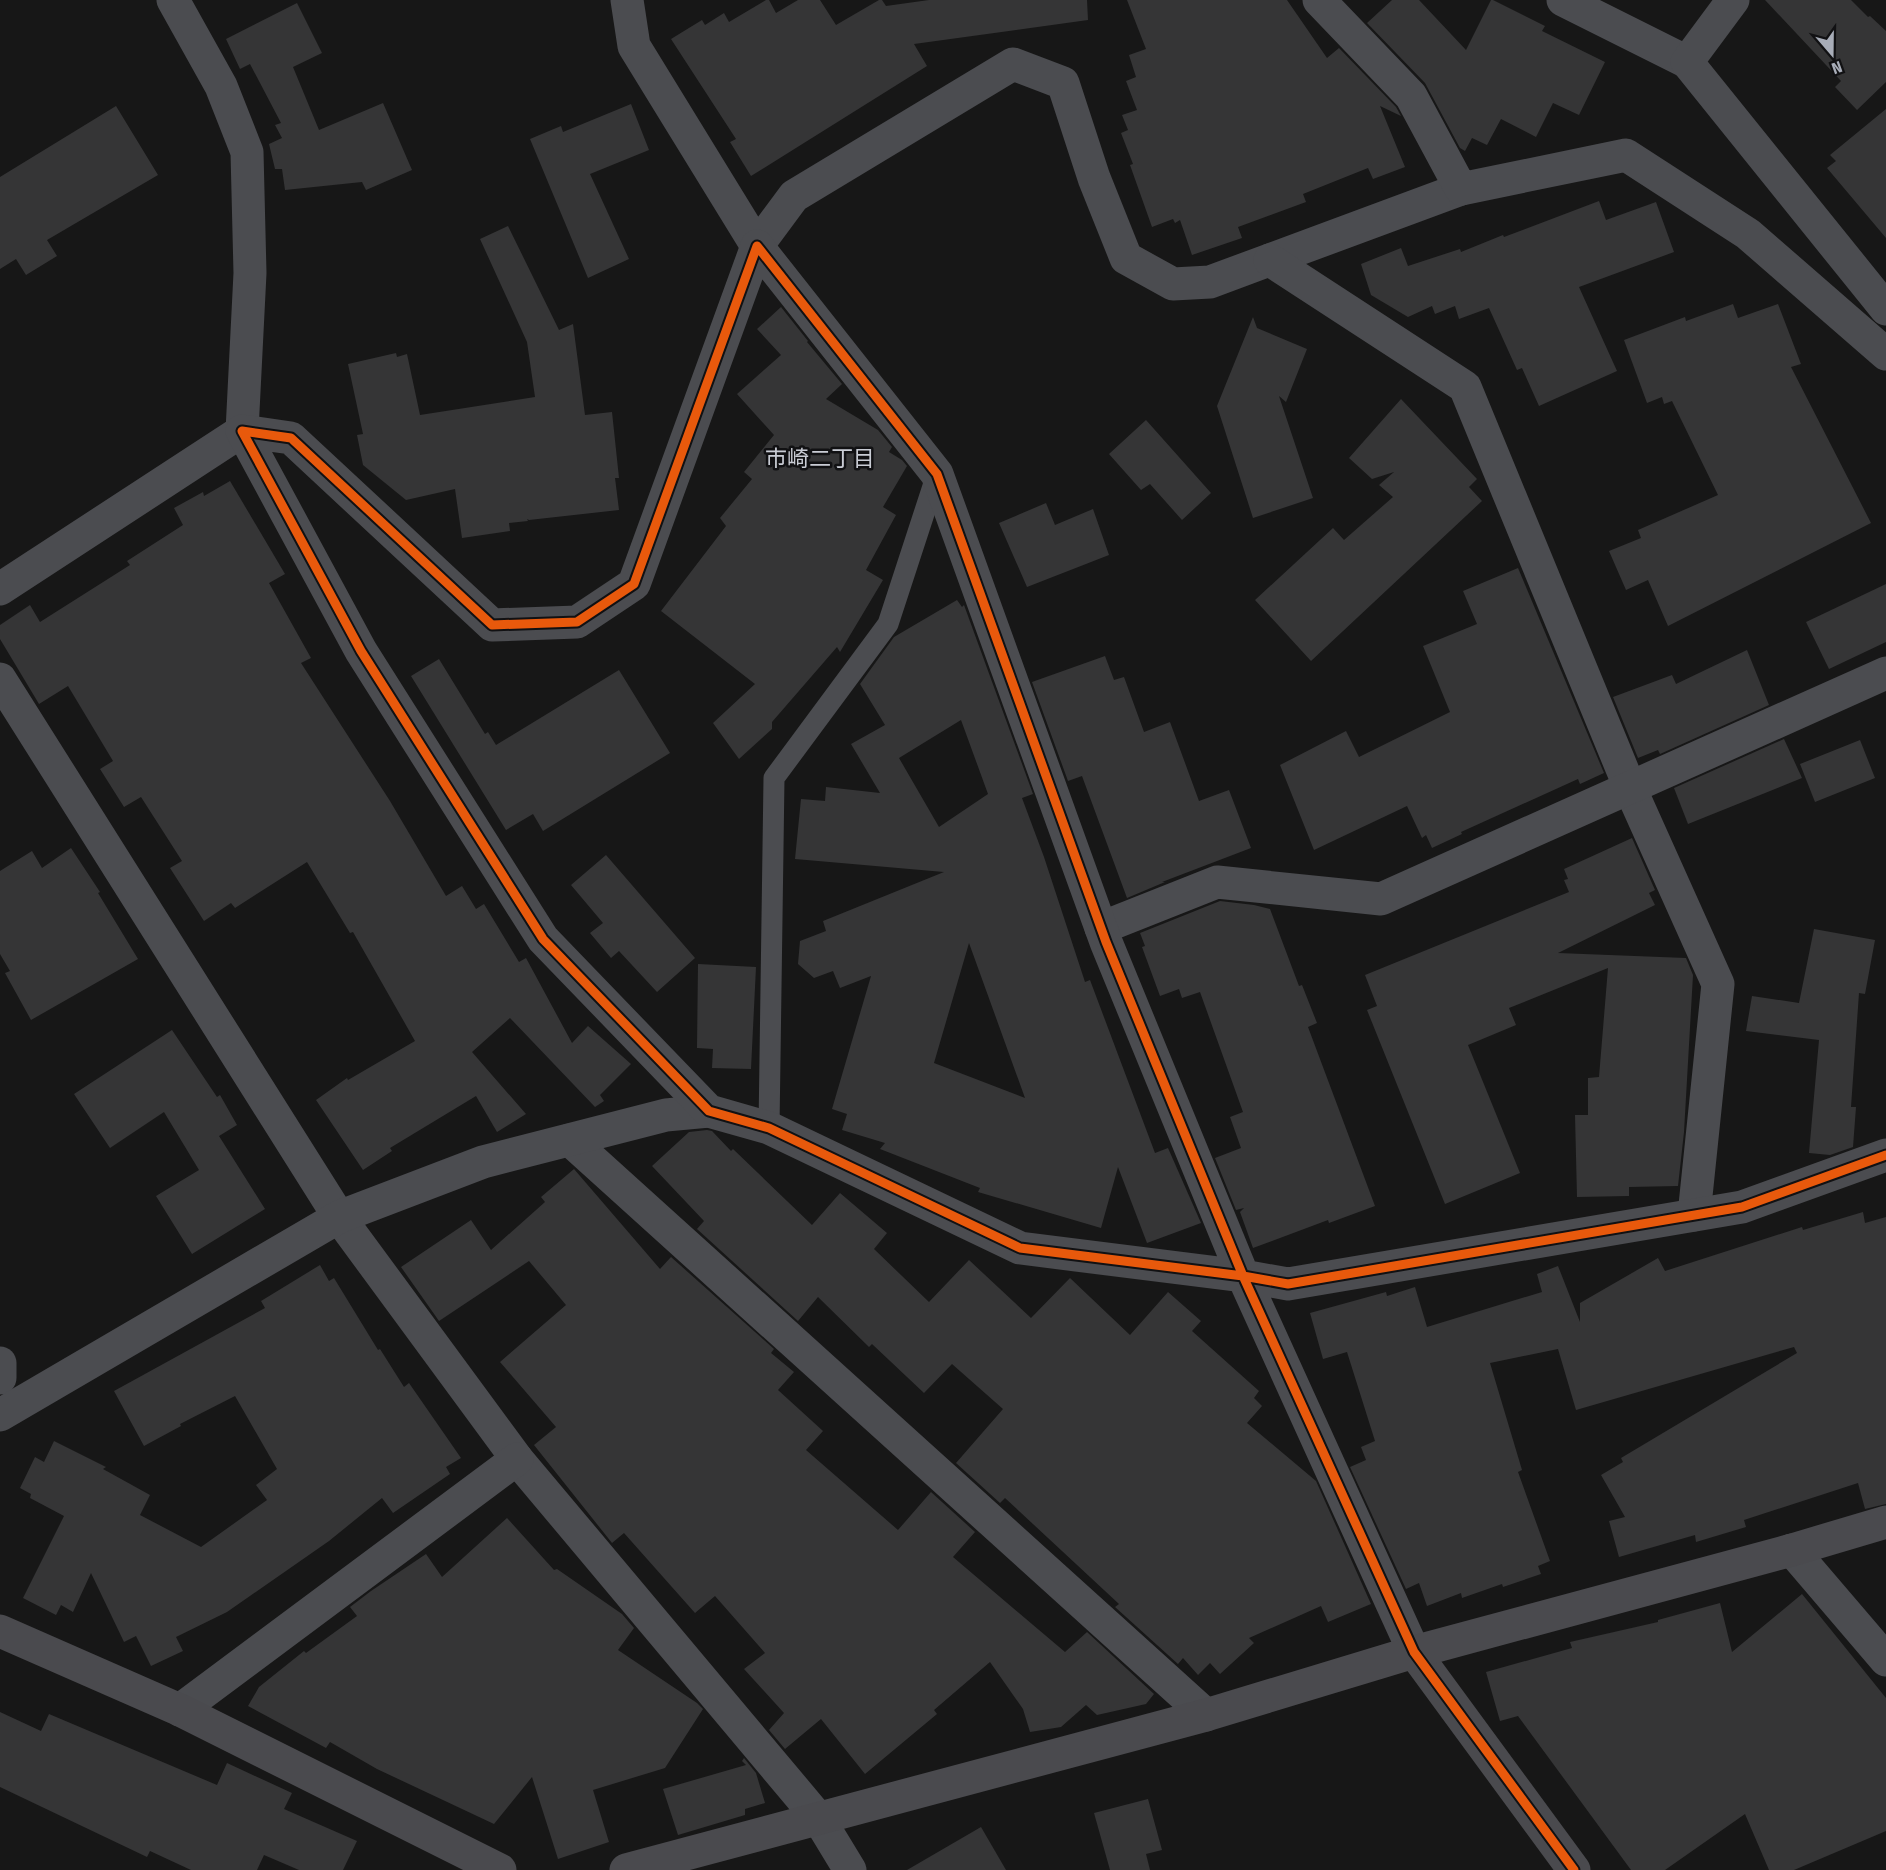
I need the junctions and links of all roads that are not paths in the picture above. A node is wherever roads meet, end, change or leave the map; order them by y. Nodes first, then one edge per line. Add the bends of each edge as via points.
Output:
1 (173, 0) edge
2 (627, 0) edge
3 (1319, 0) edge
4 (1563, 0) edge
5 (1733, 0) edge
6 (1686, 62) junction
7 (1461, 189) junction
8 (757, 246) junction
9 (1270, 260) junction
10 (1886, 309) edge
11 (1886, 354) edge
12 (242, 431) junction
13 (937, 474) junction
14 (0, 590) edge
15 (1886, 673) edge
16 (0, 679) edge
17 (1630, 788) junction
18 (1101, 928) junction
19 (709, 1111) junction
20 (769, 1128) junction
21 (570, 1140) junction
22 (1886, 1155) edge
23 (1694, 1215) junction
24 (339, 1217) junction
25 (1243, 1276) junction
26 (0, 1363) edge
27 (0, 1378) edge
28 (0, 1415) edge
29 (517, 1459) junction
30 (1886, 1522) edge
31 (1792, 1550) junction
32 (0, 1631) edge
33 (1414, 1652) junction
34 (1886, 1660) edge
35 (180, 1710) junction
36 (1206, 1715) junction
37 (819, 1819) junction
38 (500, 1870) edge
39 (626, 1870) edge
40 (849, 1870) edge
41 (1574, 1870) edge

1 - 12 street via 220,86 247,152 250,273
2 - 8 street via 634,46
3 - 7 street via 1411,96
4 - 6 street
5 - 6 street
6 - 10 street
7 - 9 street
7 - 11 street via 1626,155 1749,234
8 - 9 street via 794,196 1013,64 1064,83 1094,178 1126,258 1173,284 1210,282
8 - 12 street via 634,584 576,622 492,625 291,438
8 - 13 street
9 - 17 street via 1465,387
12 - 14 street
12 - 19 street via 361,651 543,939
13 - 18 street
13 - 20 lane via 888,624 774,778
15 - 17 street
16 - 24 street
17 - 18 street via 1381,899 1217,882
17 - 23 street via 1718,984
18 - 25 street
19 - 20 street
19 - 21 street via 666,1115
20 - 25 street via 1020,1248
21 - 24 street via 483,1162
21 - 36 street
22 - 23 street via 1742,1207
23 - 25 street via 1288,1284
24 - 28 street
24 - 29 street
25 - 33 street
26 - 27 street
29 - 35 street
29 - 37 street
30 - 31 street
31 - 33 street
31 - 34 street
32 - 35 street
33 - 36 street
33 - 41 street
35 - 38 street
36 - 37 street
37 - 39 street
37 - 40 street

